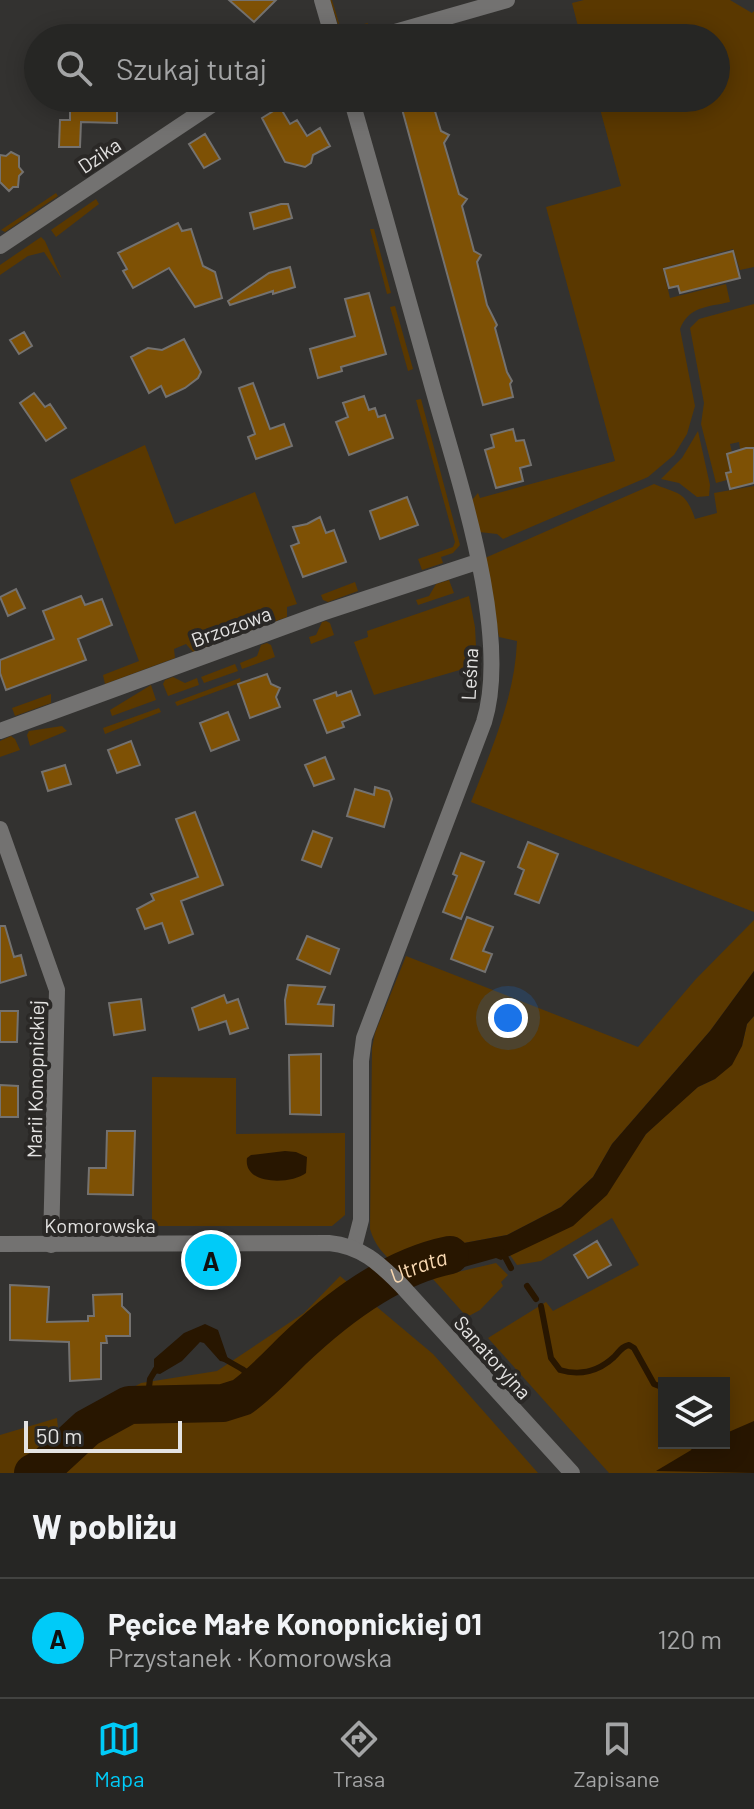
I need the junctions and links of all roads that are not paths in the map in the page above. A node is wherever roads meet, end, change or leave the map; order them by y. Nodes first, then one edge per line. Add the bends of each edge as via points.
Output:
1 (322, 0) edge
2 (507, 0) edge
3 (329, 24) edge
4 (423, 24) edge
5 (201, 112) edge
6 (355, 112) edge
7 (0, 246) edge
8 (477, 562) junction
9 (0, 731) edge
10 (0, 829) edge
11 (0, 1244) edge
12 (51, 1245) junction
13 (354, 1247) junction
14 (384, 1268) joint
15 (572, 1473) edge

1 - 3 street
2 - 4 street
5 - 7 street, Dzika
6 - 8 street, Leśna
8 - 9 street, Brzozowa
8 - 13 street, Leśna via 492,648 489,704 364,1038 361,1220
10 - 12 street, Marii Konopnickiej via 57,990
11 - 12 street, Komorowska
12 - 13 street, Komorowska
13 - 14 street, Komorowska
14 - 15 street, Sanatoryjna

